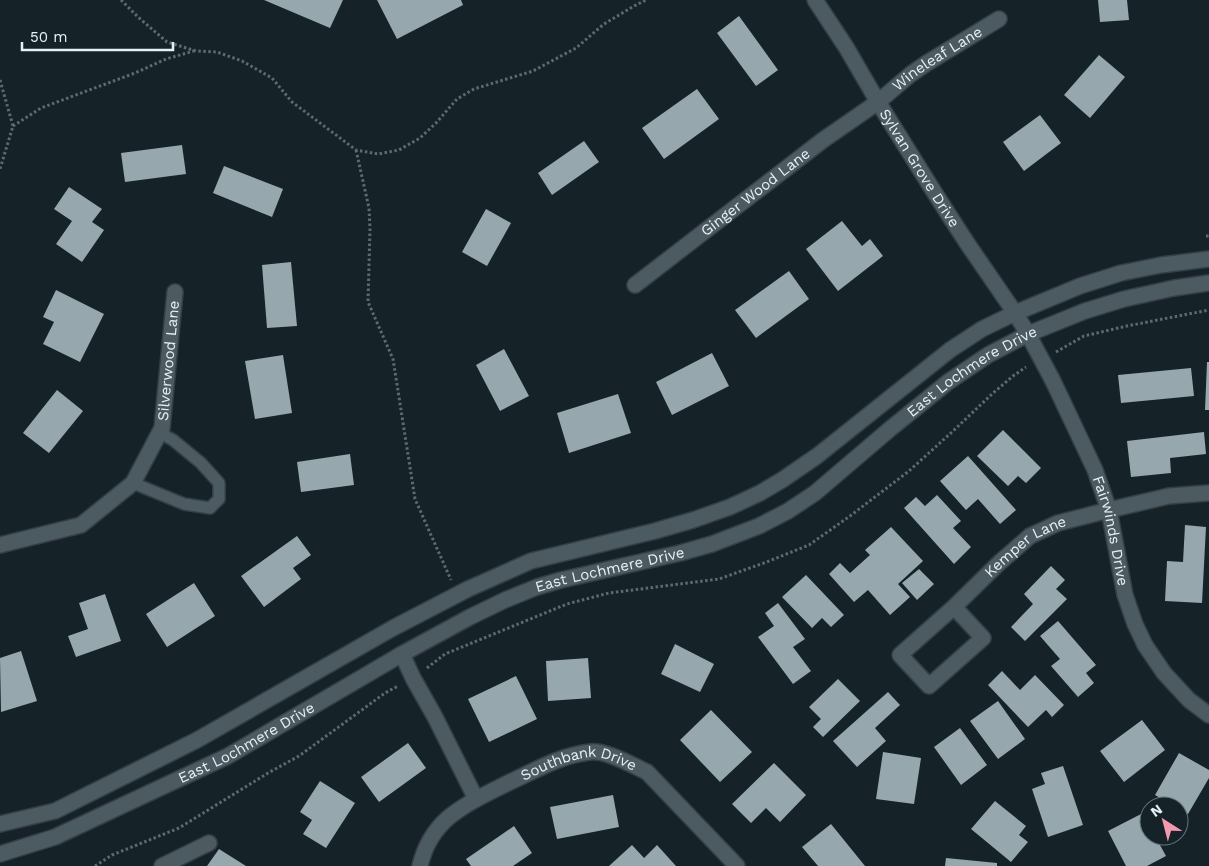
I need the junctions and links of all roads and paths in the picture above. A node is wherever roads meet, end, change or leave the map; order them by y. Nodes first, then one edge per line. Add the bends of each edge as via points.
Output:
1 (121, 0) edge
2 (646, 0) edge
3 (815, 0) edge
4 (999, 19) dead end
5 (196, 51) junction
6 (0, 80) edge
7 (878, 102) junction
8 (13, 126) junction
9 (356, 150) junction
10 (0, 170) edge
11 (1209, 259) edge
12 (1209, 283) edge
13 (635, 285) dead end
14 (175, 292) dead end
15 (1209, 310) edge
16 (1015, 313) junction
17 (1028, 334) junction
18 (1042, 361) junction
19 (160, 433) junction
20 (133, 483) junction
21 (1209, 493) edge
22 (1110, 510) junction
23 (0, 545) edge
24 (457, 595) junction
25 (954, 607) junction
26 (402, 654) junction
27 (413, 678) junction
28 (1209, 715) edge
29 (476, 799) junction
30 (0, 824) edge
31 (209, 843) dead end
32 (0, 854) edge
33 (95, 866) edge
34 (162, 866) edge
35 (420, 866) edge
36 (737, 866) edge

1 - 5 path via 167,42
2 - 9 path via 604,24 576,48 533,71 474,89 456,98 420,138 399,150 378,154
3 - 7 street, Sylvan Grove Drive
4 - 7 street, Wineleaf Lane via 919,68
5 - 8 path via 166,59 41,108
5 - 9 path via 217,52 242,61 272,78 292,102
6 - 8 path
7 - 13 street, Ginger Wood Lane
7 - 16 street, Sylvan Grove Drive via 956,227
8 - 10 path
9 - 24 path via 369,208 368,302 393,358 415,499
11 - 16 street, East Lochmere Drive via 1121,273
12 - 17 street, East Lochmere Drive via 1124,299
14 - 19 street, Silverwood Lane
15 - 18 path via 1084,336
16 - 17 street, Sylvan Grove Drive
16 - 24 street, East Lochmere Drive via 950,350 817,456 760,492 693,520 531,561
17 - 18 street, Fairwinds Drive
17 - 26 street, East Lochmere Drive via 988,355 948,382 788,511 712,544 537,587 470,617
18 - 22 street, Fairwinds Drive via 1096,470
18 - 27 path via 1013,376 908,471 809,545 719,579 609,593 567,604 445,654
19 - 20 street, Silverwood Lane
19 - 20 lane via 201,463 219,483 218,499 210,508 184,504
20 - 23 street, Silverwood Lane via 81,525
21 - 22 street, Kemper Lane via 1170,496
22 - 25 street, Kemper Lane via 1058,523 1030,536
22 - 28 street, Fairwinds Drive via 1125,595 1145,645 1189,700
24 - 30 street, East Lochmere Drive via 197,740 55,811
25 - 25 street, Kemper Lane via 983,638 929,686 900,655
26 - 27 street
26 - 32 street, East Lochmere Drive via 228,756 55,837
27 - 29 street
27 - 33 path via 385,694 299,756 180,828 112,855
29 - 35 street, Southbank Drive via 448,818 431,837
29 - 36 street, Southbank Drive via 566,757 592,752 610,756 647,772
31 - 34 street

